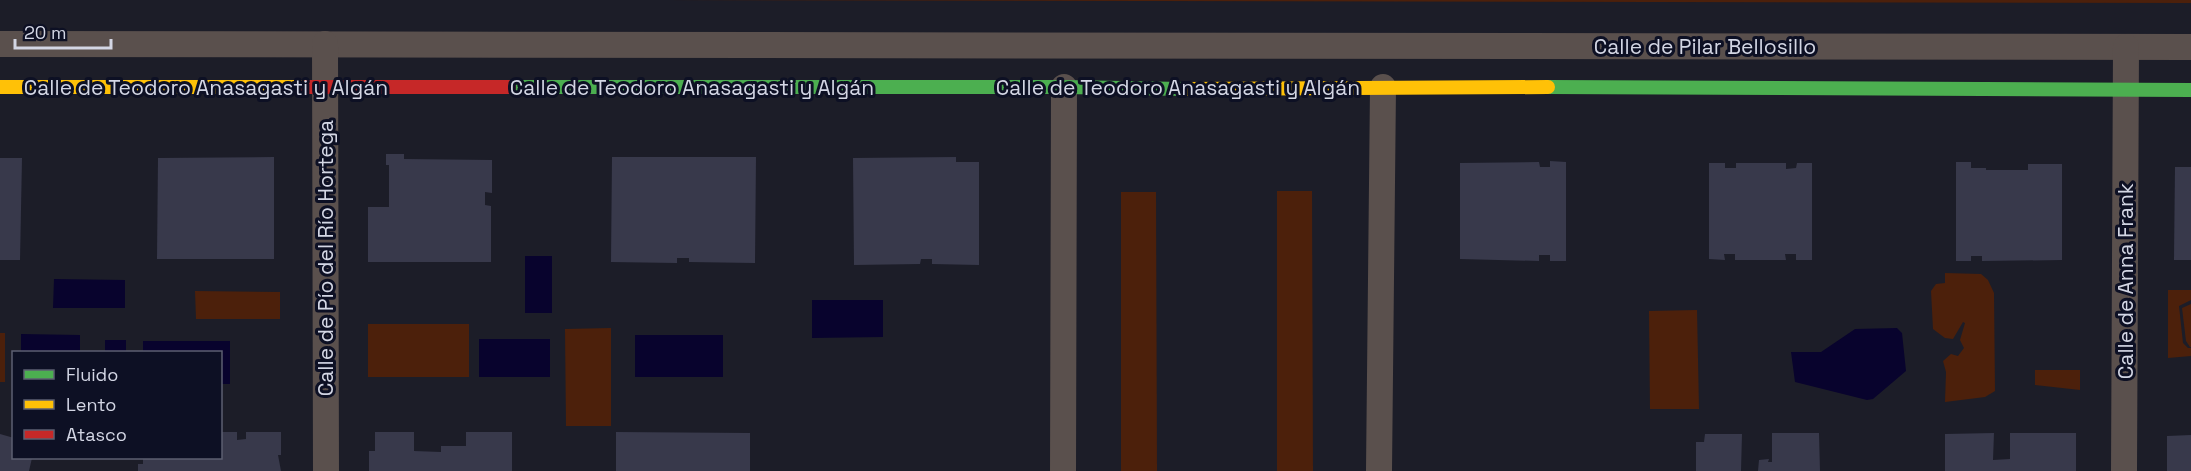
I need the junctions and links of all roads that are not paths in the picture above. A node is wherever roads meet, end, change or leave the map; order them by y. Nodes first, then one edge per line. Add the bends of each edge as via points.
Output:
1 (0, 44) edge
2 (325, 44) junction
3 (1218, 45) joint
4 (2126, 46) junction
5 (2191, 47) edge
6 (0, 87) edge
7 (325, 87) junction
8 (1064, 87) junction
9 (1383, 87) junction
10 (2125, 90) junction
11 (2191, 90) edge
12 (326, 471) edge
13 (1063, 471) edge
14 (1379, 471) edge
15 (2124, 471) edge

1 - 2 street, Calle de Teodoro Anasagasti y Algán
2 - 3 street, Calle de Teodoro Anasagasti y Algán
2 - 7 street, Calle de Pío del Río Hortega
3 - 4 street, Calle de Pilar Bellosillo
4 - 5 street, Calle de Pilar Bellosillo
4 - 10 street, Calle de Anna Frank
6 - 7 street, Calle de Teodoro Anasagasti y Algán
7 - 8 street, Calle de Teodoro Anasagasti y Algán
7 - 12 street, Calle de Pío del Río Hortega
8 - 9 street, Calle de Teodoro Anasagasti y Algán
8 - 13 street
9 - 10 street, Calle de Pilar Bellosillo
9 - 14 street
10 - 11 street, Calle de Pilar Bellosillo
10 - 15 street, Calle de Anna Frank

